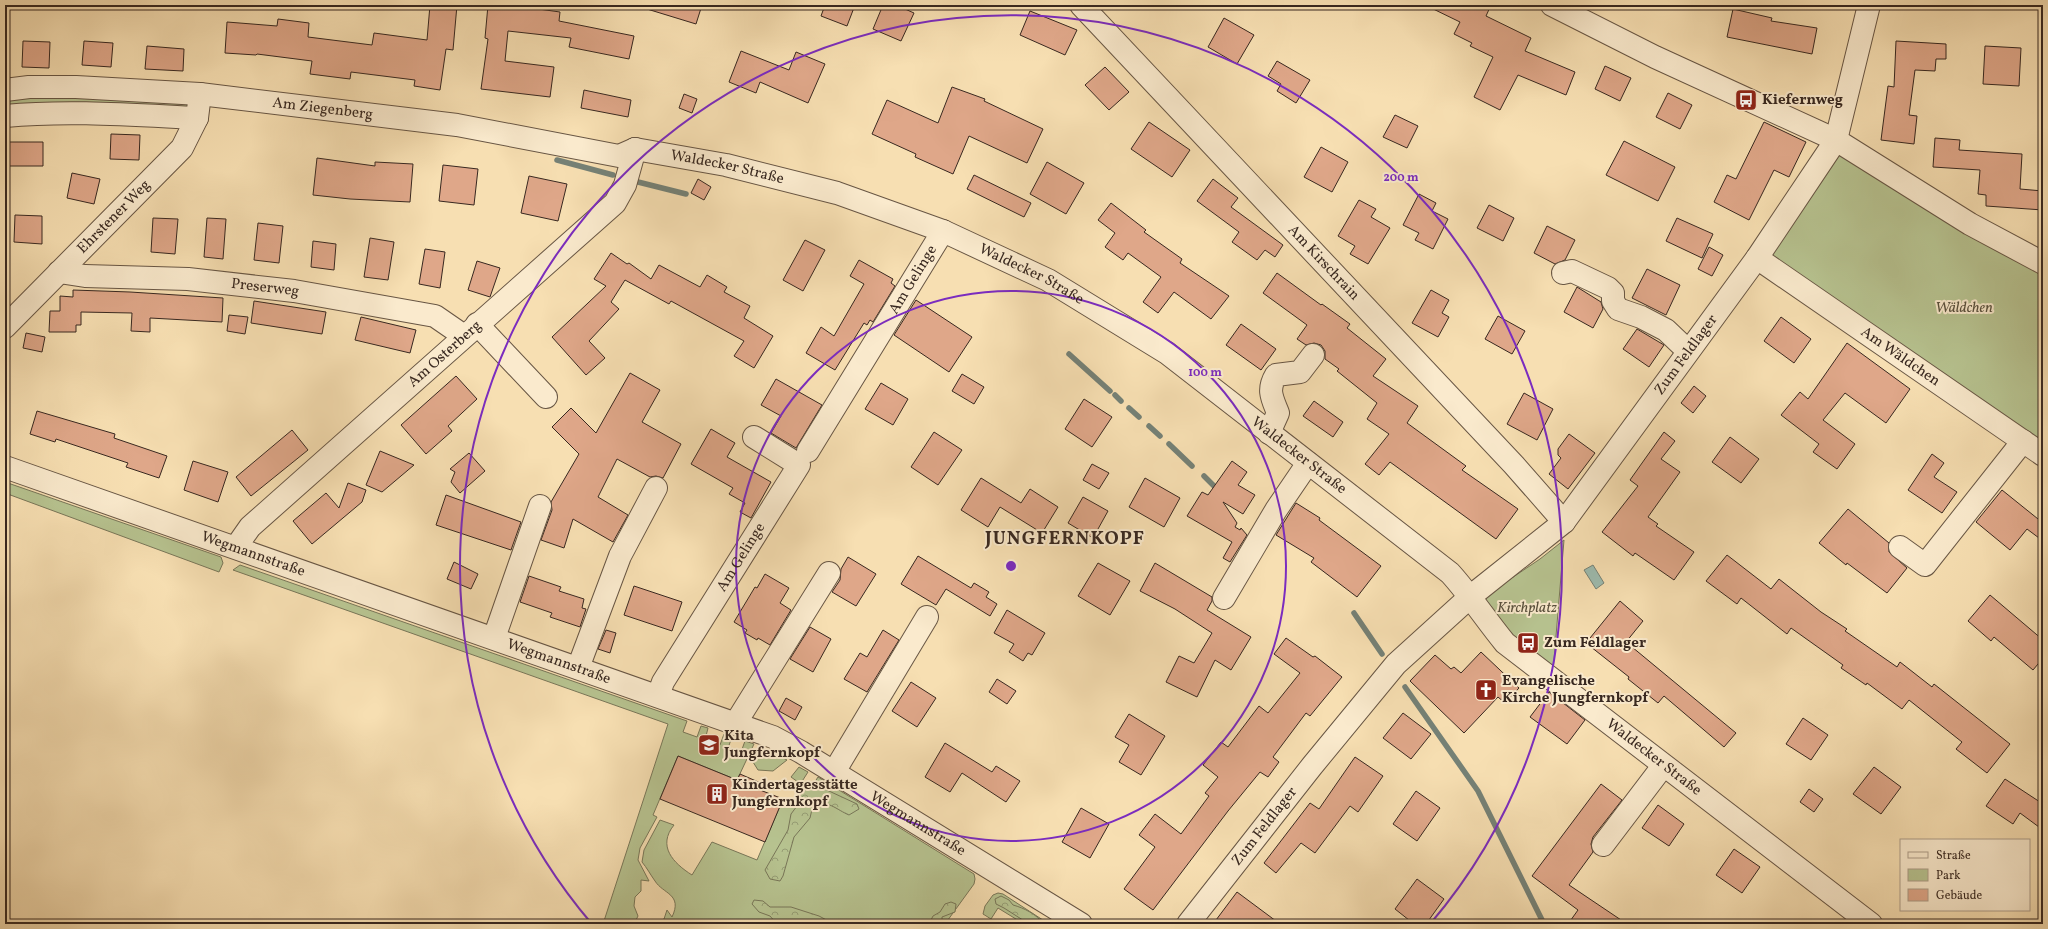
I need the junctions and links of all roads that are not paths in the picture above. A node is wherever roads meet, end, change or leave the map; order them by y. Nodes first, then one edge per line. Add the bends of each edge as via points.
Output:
1 (1081, 5) edge
2 (1552, 5) edge
3 (1869, 5) edge
4 (5, 90) edge
5 (200, 94) junction
6 (5, 116) edge
7 (197, 118) junction
8 (1836, 140) junction
9 (636, 149) junction
10 (943, 231) junction
11 (1757, 258) junction
12 (2043, 263) edge
13 (59, 272) junction
14 (1563, 273) dead end
15 (5, 327) edge
16 (471, 330) junction
17 (1688, 351) junction
18 (1313, 355) dead end
19 (546, 397) dead end
20 (1269, 433) junction
21 (754, 437) dead end
22 (2023, 441) junction
23 (808, 451) dead end
24 (2043, 456) edge
25 (1308, 463) junction
26 (5, 467) edge
27 (656, 488) dead end
28 (540, 506) dead end
29 (1564, 522) junction
30 (236, 547) junction
31 (1900, 547) dead end
32 (829, 573) dead end
33 (1471, 596) junction
34 (1224, 598) dead end
35 (927, 617) dead end
36 (494, 638) junction
37 (578, 668) junction
38 (658, 696) junction
39 (736, 724) junction
40 (1663, 766) junction
41 (834, 772) junction
42 (1603, 845) dead end
43 (1081, 924) edge
44 (1188, 924) edge
45 (1871, 924) edge

1 - 29 street, Am Kirschrain via 1275,209
2 - 8 street
3 - 8 street, Zum Feldlager
4 - 5 street, Am Ziegenberg via 76,87
5 - 7 street, Ehrstener Weg
5 - 9 street, Am Ziegenberg via 457,125 619,156
6 - 7 street via 77,113
7 - 13 street, Ehrstener Weg via 182,148
8 - 11 street, Zum Feldlager
8 - 12 street via 1970,224
9 - 10 street, Waldecker Straße via 778,177 837,193
9 - 16 street, Am Osterberg via 625,185 615,203
10 - 20 street, Waldecker Straße via 1048,280 1160,348
10 - 23 street, Am Gelinge
11 - 17 street, Zum Feldlager
11 - 22 street, Am Wäldchen
13 - 15 street, Ehrstener Weg
13 - 16 street, Preserweg via 85,276 188,279 294,291 434,316
14 - 17 street via 1572,271 1608,288 1613,293 1613,301 1618,309 1666,330
16 - 19 street, Preserweg
16 - 30 street, Am Osterberg via 250,527
17 - 29 street, Zum Feldlager
18 - 20 street via 1300,372 1276,375 1271,383 1270,391 1278,413
20 - 25 street, Waldecker Straße
21 - 38 street, Am Gelinge via 799,465 663,682
22 - 24 street, Am Wäldchen
22 - 31 street via 1925,565
25 - 33 street, Waldecker Straße via 1450,573
25 - 34 street via 1276,510
26 - 30 street, Wegmannstraße
27 - 37 street via 620,556
28 - 36 street
29 - 33 street, Zum Feldlager
30 - 36 street, Wegmannstraße
32 - 39 street
33 - 40 street, Waldecker Straße via 1482,615 1505,643
33 - 44 street, Zum Feldlager via 1396,664
35 - 41 street
36 - 37 street, Wegmannstraße
37 - 38 street, Wegmannstraße
38 - 39 street, Wegmannstraße
39 - 41 street, Wegmannstraße via 774,737
40 - 42 street
40 - 45 street, Waldecker Straße
41 - 43 street, Wegmannstraße

